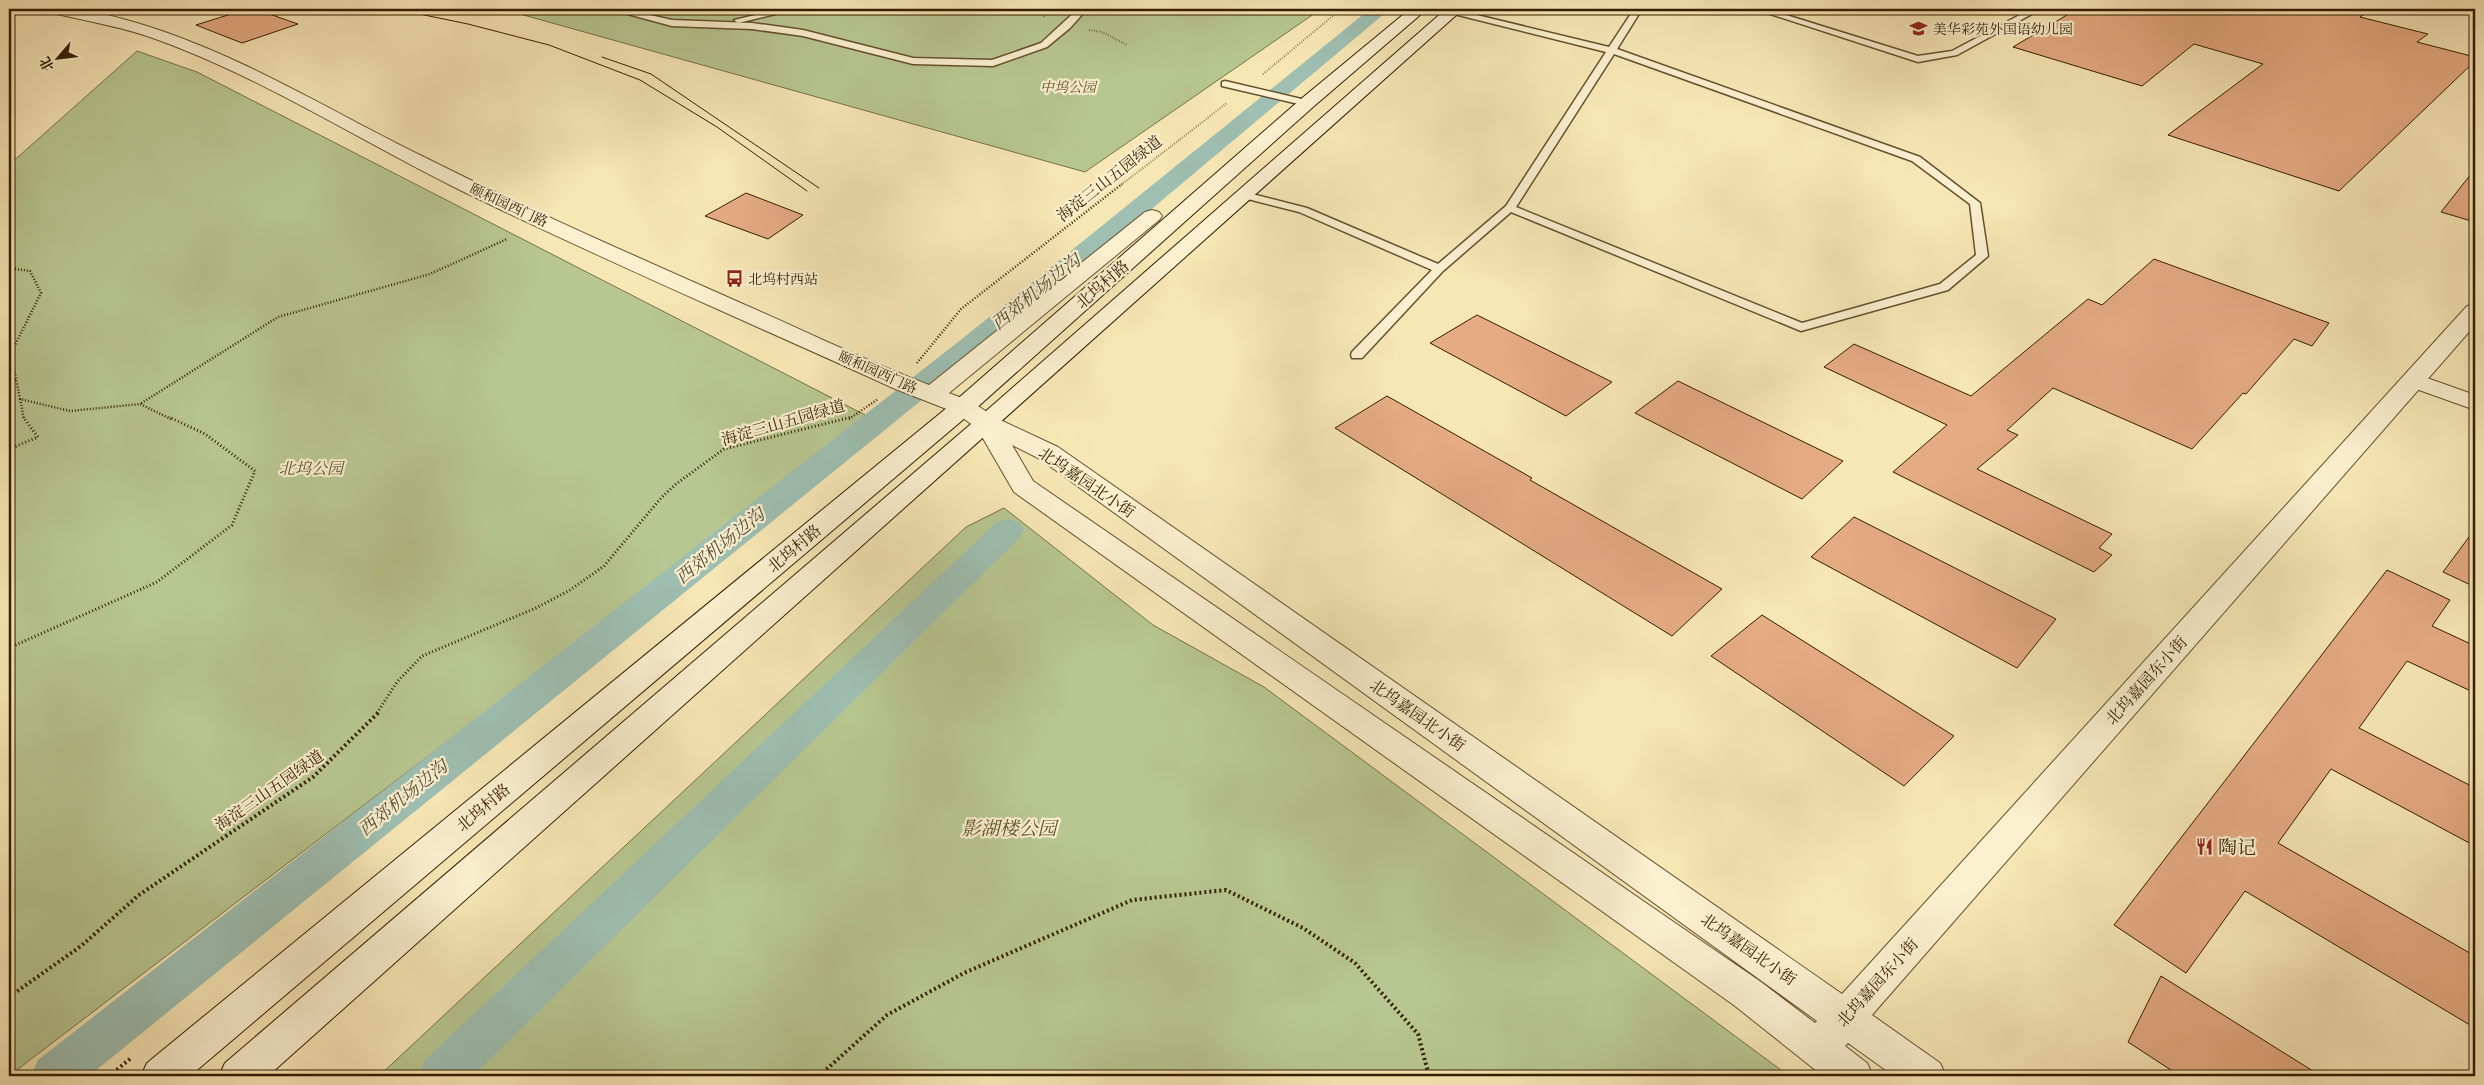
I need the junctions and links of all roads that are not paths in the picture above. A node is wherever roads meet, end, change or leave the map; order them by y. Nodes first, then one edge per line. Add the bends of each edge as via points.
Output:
1 (55, 9) edge
2 (614, 9) edge
3 (793, 9) edge
4 (1083, 9) edge
5 (1393, 9) edge
6 (1638, 9) edge
7 (1759, 9) edge
8 (2038, 9) edge
9 (1454, 10) edge
10 (1416, 11) edge
11 (714, 25) junction
12 (1611, 50) junction
13 (1225, 84) dead end
14 (1307, 103) junction
15 (1244, 195) junction
16 (1194, 203) junction
17 (1510, 208) junction
18 (1439, 269) junction
19 (2475, 312) edge
20 (1358, 355) dead end
21 (2414, 380) junction
22 (932, 395) junction
23 (2475, 403) edge
24 (975, 415) junction
25 (1845, 1018) junction
26 (1818, 1048) junction
27 (161, 1076) edge
28 (239, 1076) edge
29 (1854, 1076) edge
30 (1926, 1076) edge

1 - 22 street, 颐和园西门路 via 134,26 216,58 514,209
2 - 11 lane via 672,23
3 - 11 lane
4 - 11 lane via 1044,45 993,63 913,61 803,33
5 - 10 lane
6 - 12 lane
7 - 8 lane via 1918,60 1954,53
9 - 12 lane
9 - 15 street, 北坞村路
10 - 14 street, 北坞村路
12 - 17 lane
12 - 17 lane via 1916,159 1975,203 1982,256 1944,287 1801,327
13 - 14 lane
14 - 16 street, 北坞村路
15 - 18 lane via 1303,210
15 - 24 street, 北坞村路
16 - 22 street, 北坞村路 via 1152,216
16 - 24 street, 北坞村路
17 - 18 lane
18 - 20 lane
19 - 21 street, 北坞嘉园东小街
21 - 23 street
21 - 25 street, 北坞嘉园东小街
22 - 24 street, 颐和园西门路
24 - 25 street, 北坞嘉园北小街 via 1057,459
24 - 26 street, 北坞嘉园北小街 via 1024,486 1748,994
24 - 27 street, 北坞村路
24 - 28 street, 北坞村路
25 - 26 street, 北坞嘉园东小街
25 - 30 street, 北坞嘉园北小街
26 - 29 street, 北坞嘉园北小街

